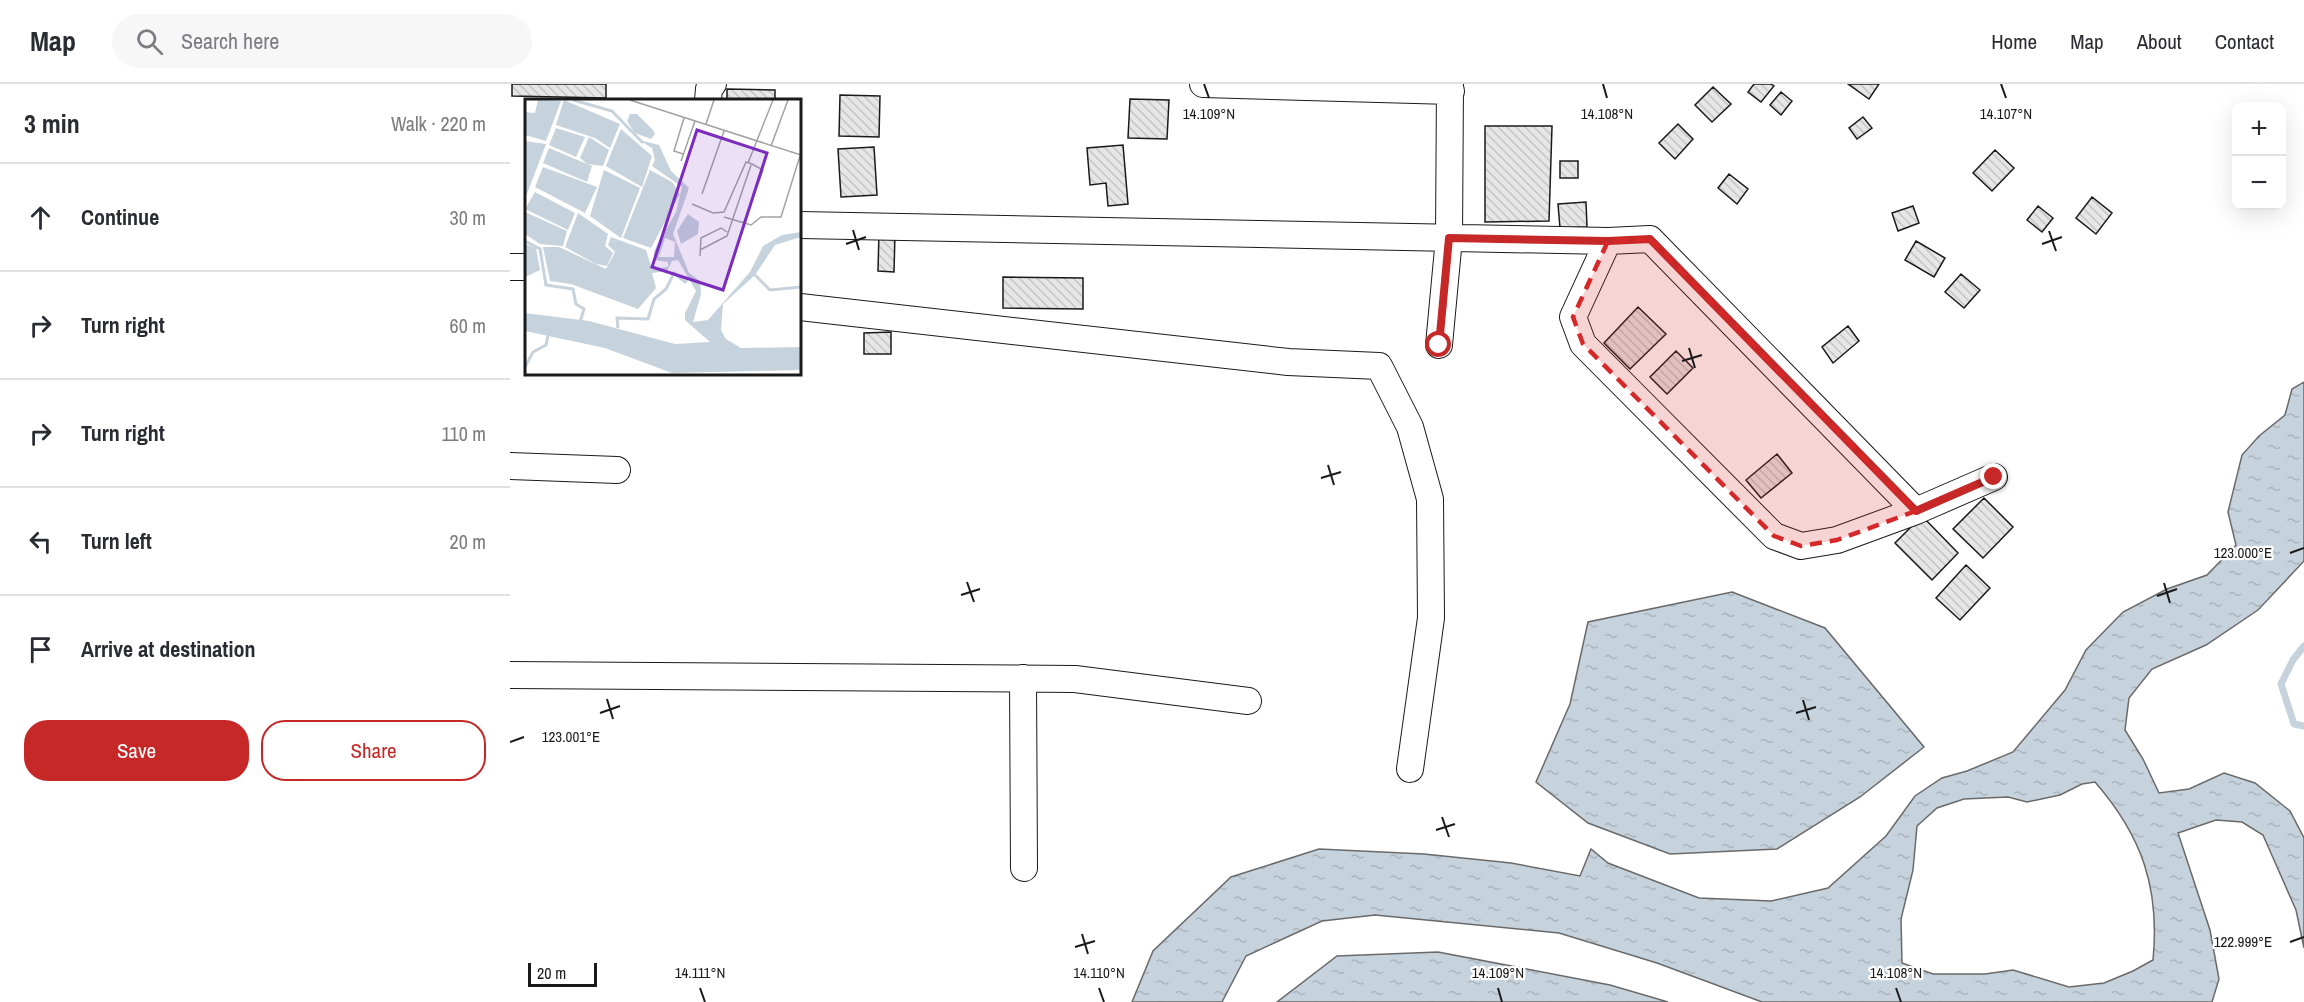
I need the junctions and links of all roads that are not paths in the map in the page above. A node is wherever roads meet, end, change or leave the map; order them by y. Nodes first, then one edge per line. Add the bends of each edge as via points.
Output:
1 (713, 84) edge
2 (1203, 84) edge
3 (1450, 87) edge
4 (708, 99) edge
5 (801, 225) edge
6 (1449, 238) junction
7 (1608, 241) junction
8 (801, 307) edge
9 (1439, 345) dead end
10 (510, 466) edge
11 (617, 470) dead end
12 (1994, 477) dead end
13 (1916, 511) junction
14 (510, 675) edge
15 (1023, 678) junction
16 (1248, 701) dead end
17 (1410, 769) dead end
18 (1024, 868) dead end

1 - 4 street
2 - 3 street
3 - 6 street
5 - 6 street
6 - 7 street
6 - 9 street
7 - 13 street via 1650,239
7 - 13 street via 1573,317 1583,344 1774,536 1801,546 1837,540
8 - 17 street via 1288,362 1379,366 1410,427 1430,499 1431,618
10 - 11 street
12 - 13 street
14 - 15 street
15 - 16 street via 1075,679
15 - 18 street

